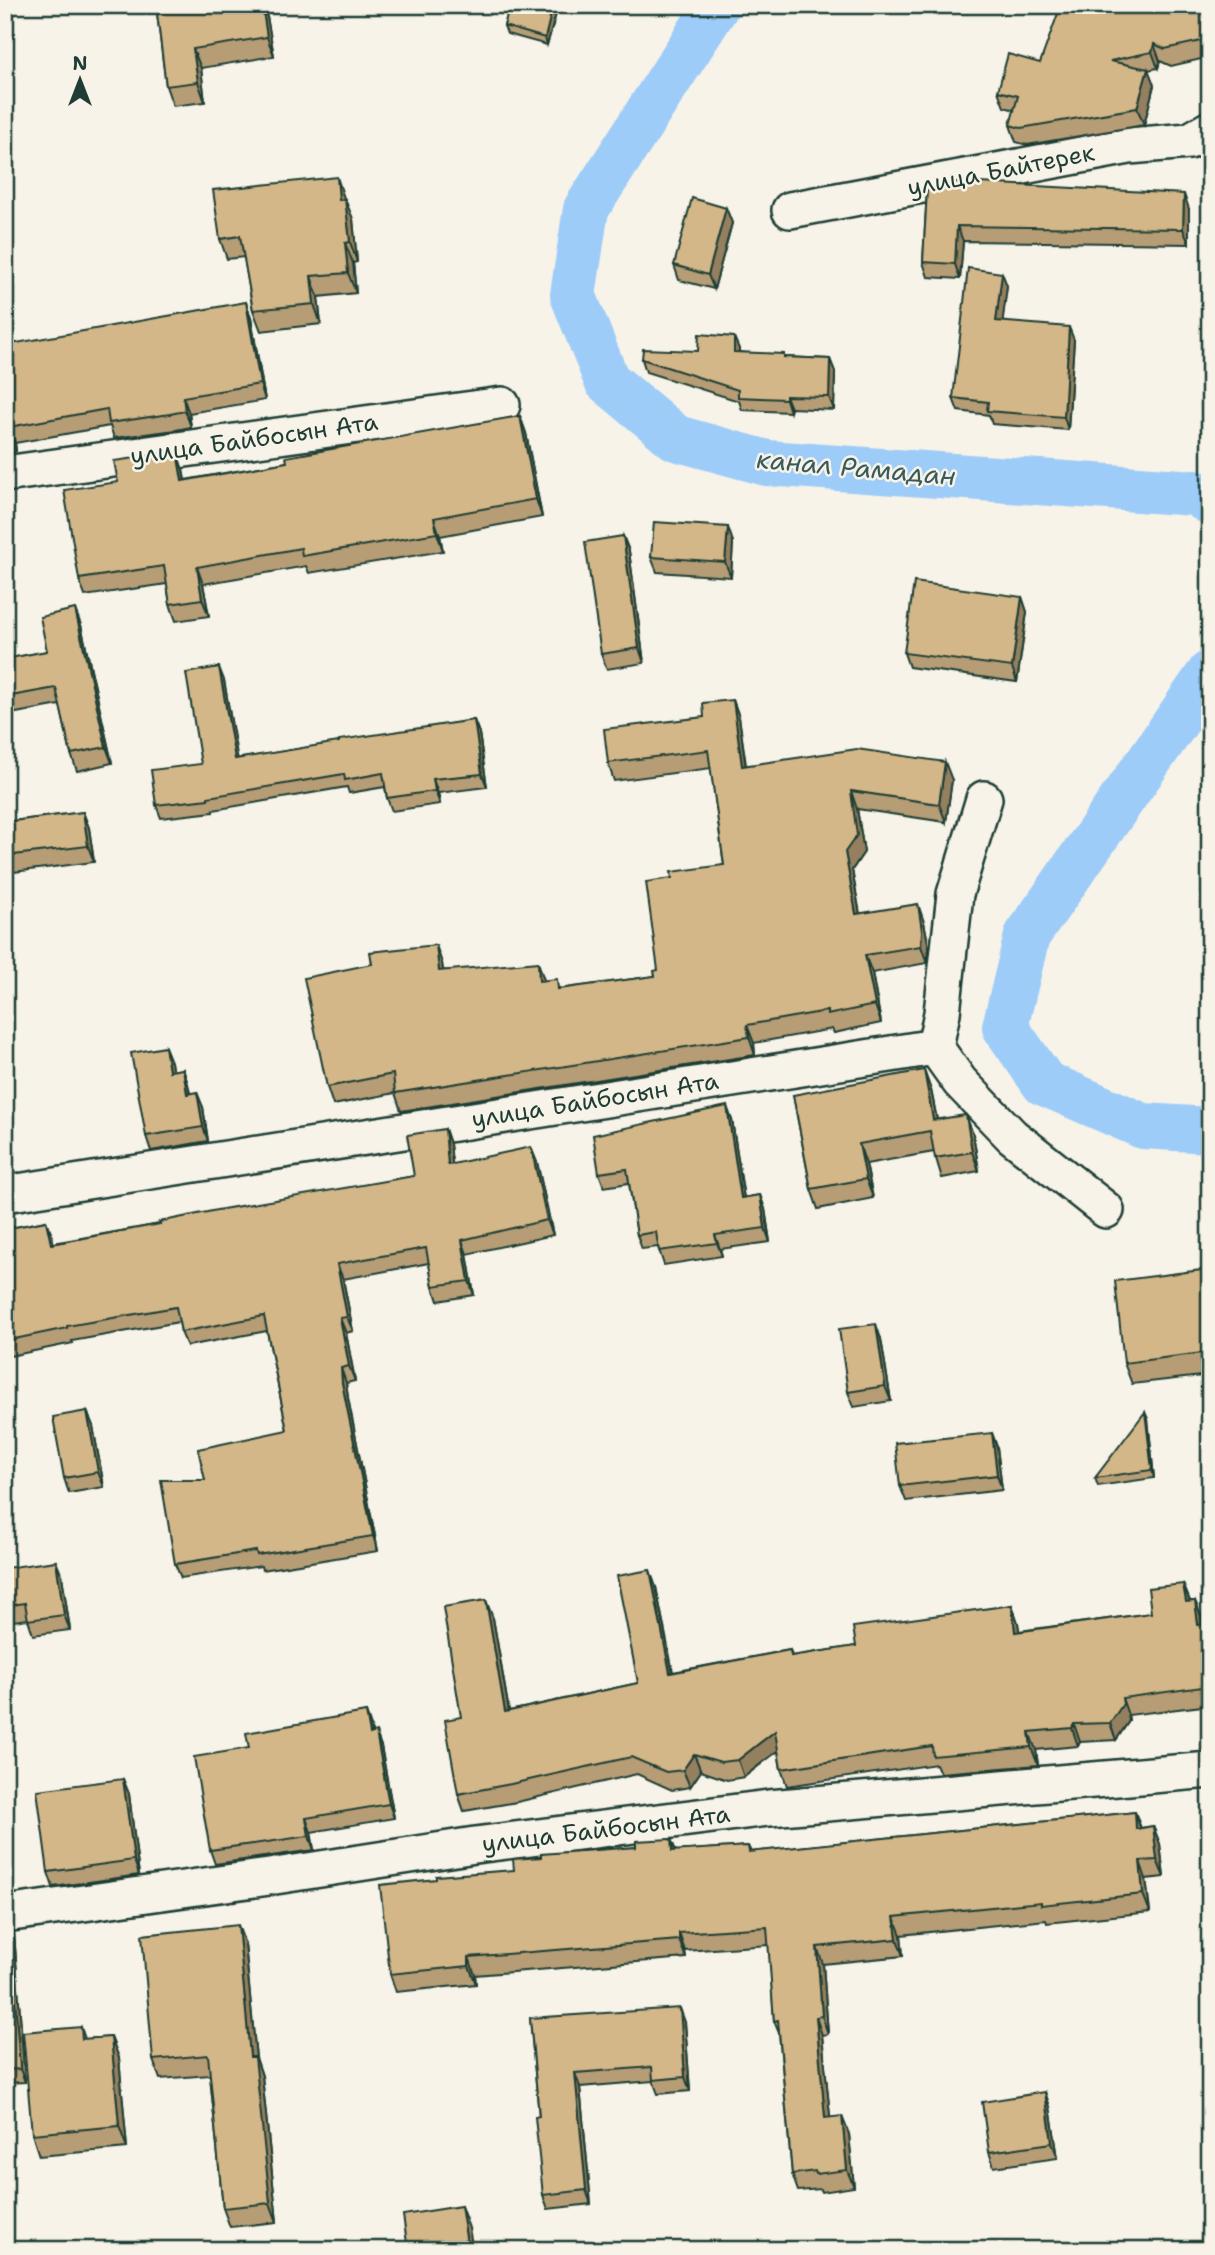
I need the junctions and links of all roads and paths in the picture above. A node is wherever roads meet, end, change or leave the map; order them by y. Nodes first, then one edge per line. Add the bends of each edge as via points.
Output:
1 (1210, 128) edge
2 (790, 210) dead end
3 (502, 405) dead end
4 (5, 474) edge
5 (984, 799) dead end
6 (935, 1047) junction
7 (5, 1194) edge
8 (1106, 1210) dead end
9 (1210, 1770) edge
10 (5, 1914) edge

1 - 2 street, улица Байтерек via 1189,141 1129,146
3 - 4 street, улица Байбосын Ата
5 - 6 street via 955,894
6 - 7 street, улица Байбосын Ата
6 - 8 street via 960,1082 1012,1136
9 - 10 street, улица Байбосын Ата via 768,1808 475,1845

